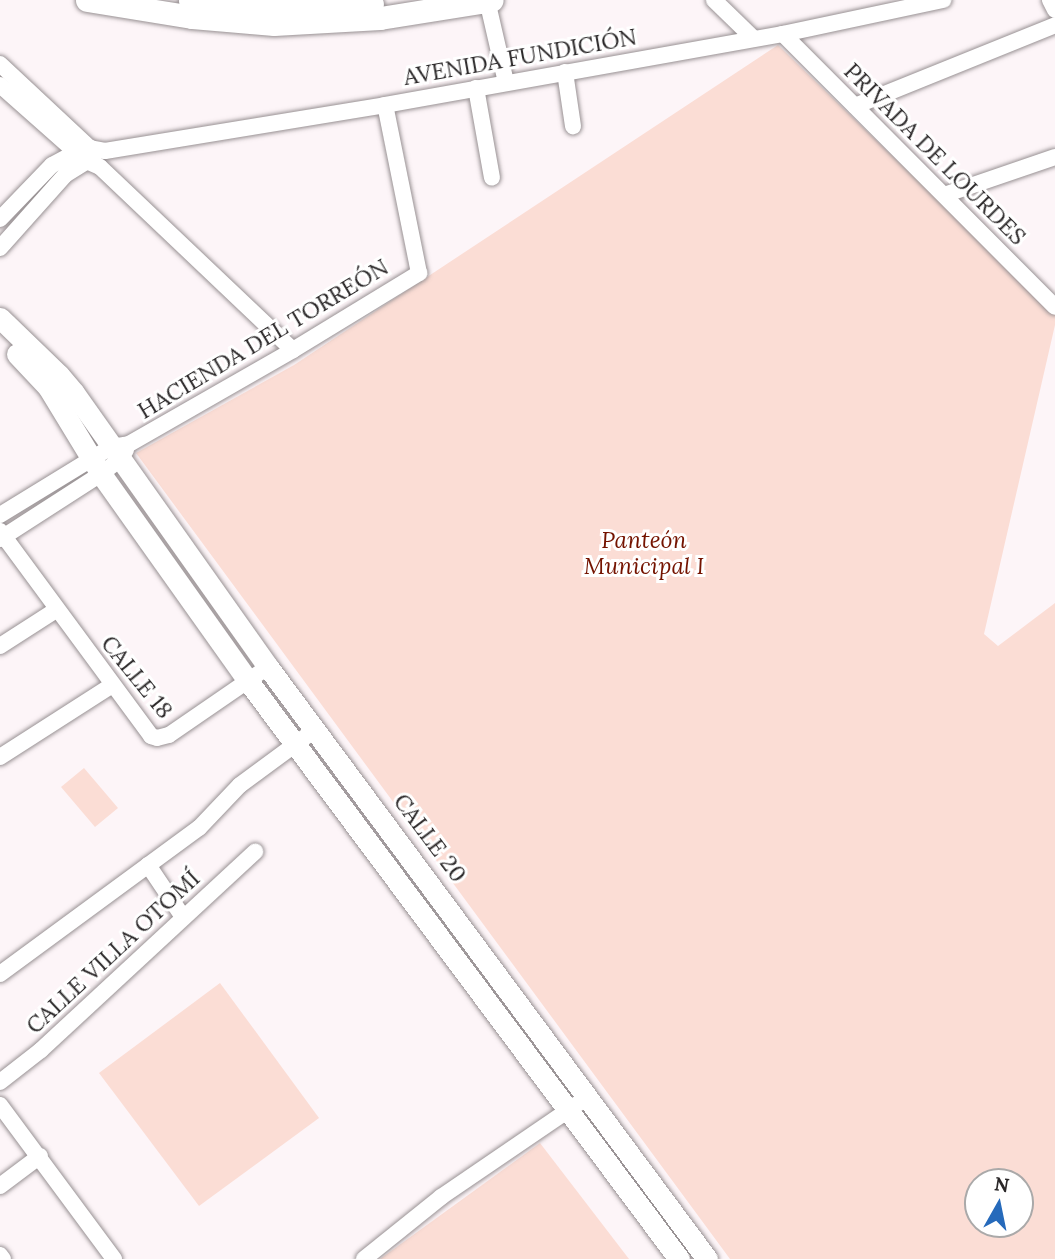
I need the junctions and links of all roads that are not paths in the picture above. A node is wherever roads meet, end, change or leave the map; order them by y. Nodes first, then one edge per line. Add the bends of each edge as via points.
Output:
1 (87, 0) edge
2 (190, 0) edge
3 (400, 0) edge
4 (489, 0) edge
5 (714, 0) edge
6 (943, 0) edge
7 (1050, 0) edge
8 (1055, 10) edge
9 (1055, 25) edge
10 (783, 34) junction
11 (752, 37) junction
12 (0, 64) edge
13 (565, 72) junction
14 (506, 82) junction
15 (0, 85) edge
16 (476, 88) junction
17 (385, 105) junction
18 (855, 107) junction
19 (573, 126) dead end
20 (92, 156) junction
21 (1055, 157) edge
22 (492, 178) dead end
23 (944, 195) junction
24 (0, 219) edge
25 (0, 248) edge
26 (1055, 307) edge
27 (0, 318) edge
28 (0, 338) edge
29 (293, 350) junction
30 (120, 450) junction
31 (96, 467) junction
32 (0, 515) edge
33 (1, 536) edge
34 (199, 571) junction
35 (179, 585) junction
36 (56, 610) junction
37 (0, 646) edge
38 (268, 667) junction
39 (248, 681) junction
40 (111, 685) junction
41 (316, 729) junction
42 (296, 741) junction
43 (0, 757) edge
44 (255, 852) dead end
45 (148, 865) junction
46 (183, 917) junction
47 (457, 919) junction
48 (436, 932) junction
49 (0, 974) edge
50 (0, 1082) edge
51 (589, 1096) junction
52 (0, 1105) edge
53 (569, 1111) junction
54 (40, 1156) junction
55 (0, 1186) edge
56 (675, 1215) junction
57 (657, 1228) junction
58 (0, 1255) edge
59 (3, 1259) edge
60 (114, 1259) edge
61 (364, 1259) edge
62 (679, 1259) edge
63 (707, 1259) edge

1 - 4 main road via 274,24 380,18
2 - 3 main road via 276,8
4 - 14 street
5 - 11 street
6 - 10 street, AVENIDA FUNDICIÓN
7 - 8 street
9 - 18 street
10 - 11 street, AVENIDA FUNDICIÓN
10 - 18 street, PRIVADA DE LOURDES
11 - 13 street, AVENIDA FUNDICIÓN
12 - 20 street
13 - 14 street, AVENIDA FUNDICIÓN
13 - 19 street
14 - 16 street, AVENIDA FUNDICIÓN
15 - 20 street
16 - 17 street, AVENIDA FUNDICIÓN
16 - 22 street
17 - 20 street, AVENIDA FUNDICIÓN
17 - 29 street, HACIENDA DEL TORREÓN via 419,273
18 - 23 street, PRIVADA DE LOURDES
20 - 24 street via 42,173
20 - 25 street via 65,175
20 - 29 street
21 - 23 street
23 - 26 street, PRIVADA DE LOURDES
27 - 30 main road, CALLE 20 via 59,374
28 - 31 main road via 48,387
29 - 30 street, HACIENDA DEL TORREÓN
30 - 31 street, HACIENDA DEL TORREÓN
30 - 34 main road, CALLE 20
31 - 32 street
31 - 33 street
31 - 35 main road
33 - 36 street, CALLE 18
34 - 35 main road
34 - 38 main road, CALLE 20
35 - 39 main road
36 - 37 street
36 - 40 street, CALLE 18
38 - 39 street, CALLE 18
38 - 41 main road, CALLE 20
39 - 40 street, CALLE 18 via 169,735 157,738 146,731
39 - 42 main road
40 - 43 street
41 - 42 street
41 - 47 main road, CALLE 20
42 - 45 street via 240,785 199,828
42 - 48 main road
44 - 46 street, CALLE VILLA OTOMÍ
45 - 46 street
45 - 49 street
46 - 50 street, CALLE VILLA OTOMÍ via 41,1050
47 - 48 main road
47 - 51 main road, CALLE 20
48 - 53 main road
51 - 53 street
51 - 56 main road, CALLE 20
52 - 54 street
53 - 57 main road
53 - 61 street via 441,1197
54 - 55 street
54 - 60 street
56 - 57 main road
56 - 63 main road, CALLE 20
57 - 62 main road
58 - 59 street

